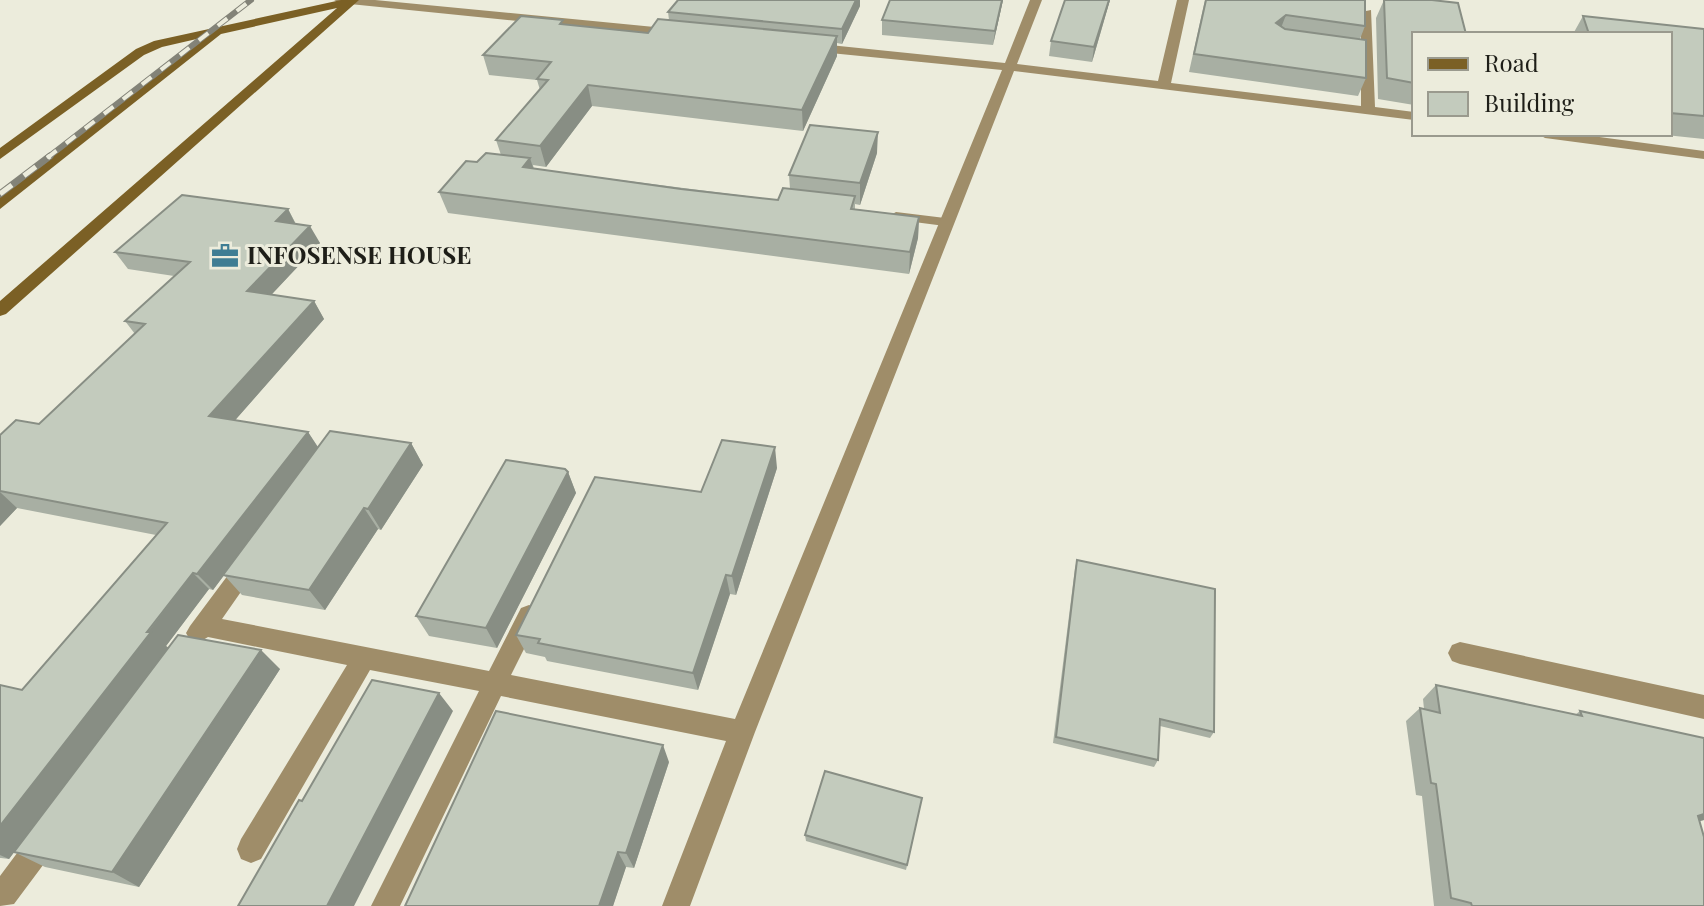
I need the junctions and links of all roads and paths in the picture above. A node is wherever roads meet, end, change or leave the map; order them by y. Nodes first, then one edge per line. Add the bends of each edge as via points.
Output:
1 (348, 0) edge
2 (1036, 0) edge
3 (1183, 0) edge
4 (1367, 12) edge
5 (218, 30) junction
6 (682, 34) edge
7 (792, 45) edge
8 (1353, 50) edge
9 (1367, 52) junction
10 (1011, 67) junction
11 (1164, 85) junction
12 (1368, 110) junction
13 (1412, 116) edge
14 (1560, 136) edge
15 (0, 155) edge
16 (1704, 155) edge
17 (0, 204) edge
18 (883, 215) edge
19 (945, 222) junction
20 (0, 310) edge
21 (258, 552) edge
22 (537, 599) edge
23 (203, 626) junction
24 (184, 651) edge
25 (1460, 653) dead end
26 (364, 658) junction
27 (495, 684) junction
28 (1704, 707) edge
29 (742, 732) junction
30 (61, 818) edge
31 (251, 849) dead end
32 (4, 894) dead end
33 (385, 906) edge
34 (676, 906) edge

1 - 5 street
1 - 6 street
1 - 20 street
2 - 10 street
3 - 11 street
4 - 9 street
5 - 15 street via 140,52
5 - 17 street
7 - 10 street
8 - 9 street
9 - 12 street
10 - 11 street
10 - 19 street
11 - 12 street
12 - 13 street
14 - 16 street
18 - 19 lane
19 - 29 street
21 - 23 street
22 - 27 street
23 - 24 street
23 - 26 street
25 - 28 street
26 - 27 street
26 - 31 street
27 - 29 street
27 - 33 street
29 - 34 street
30 - 32 street

